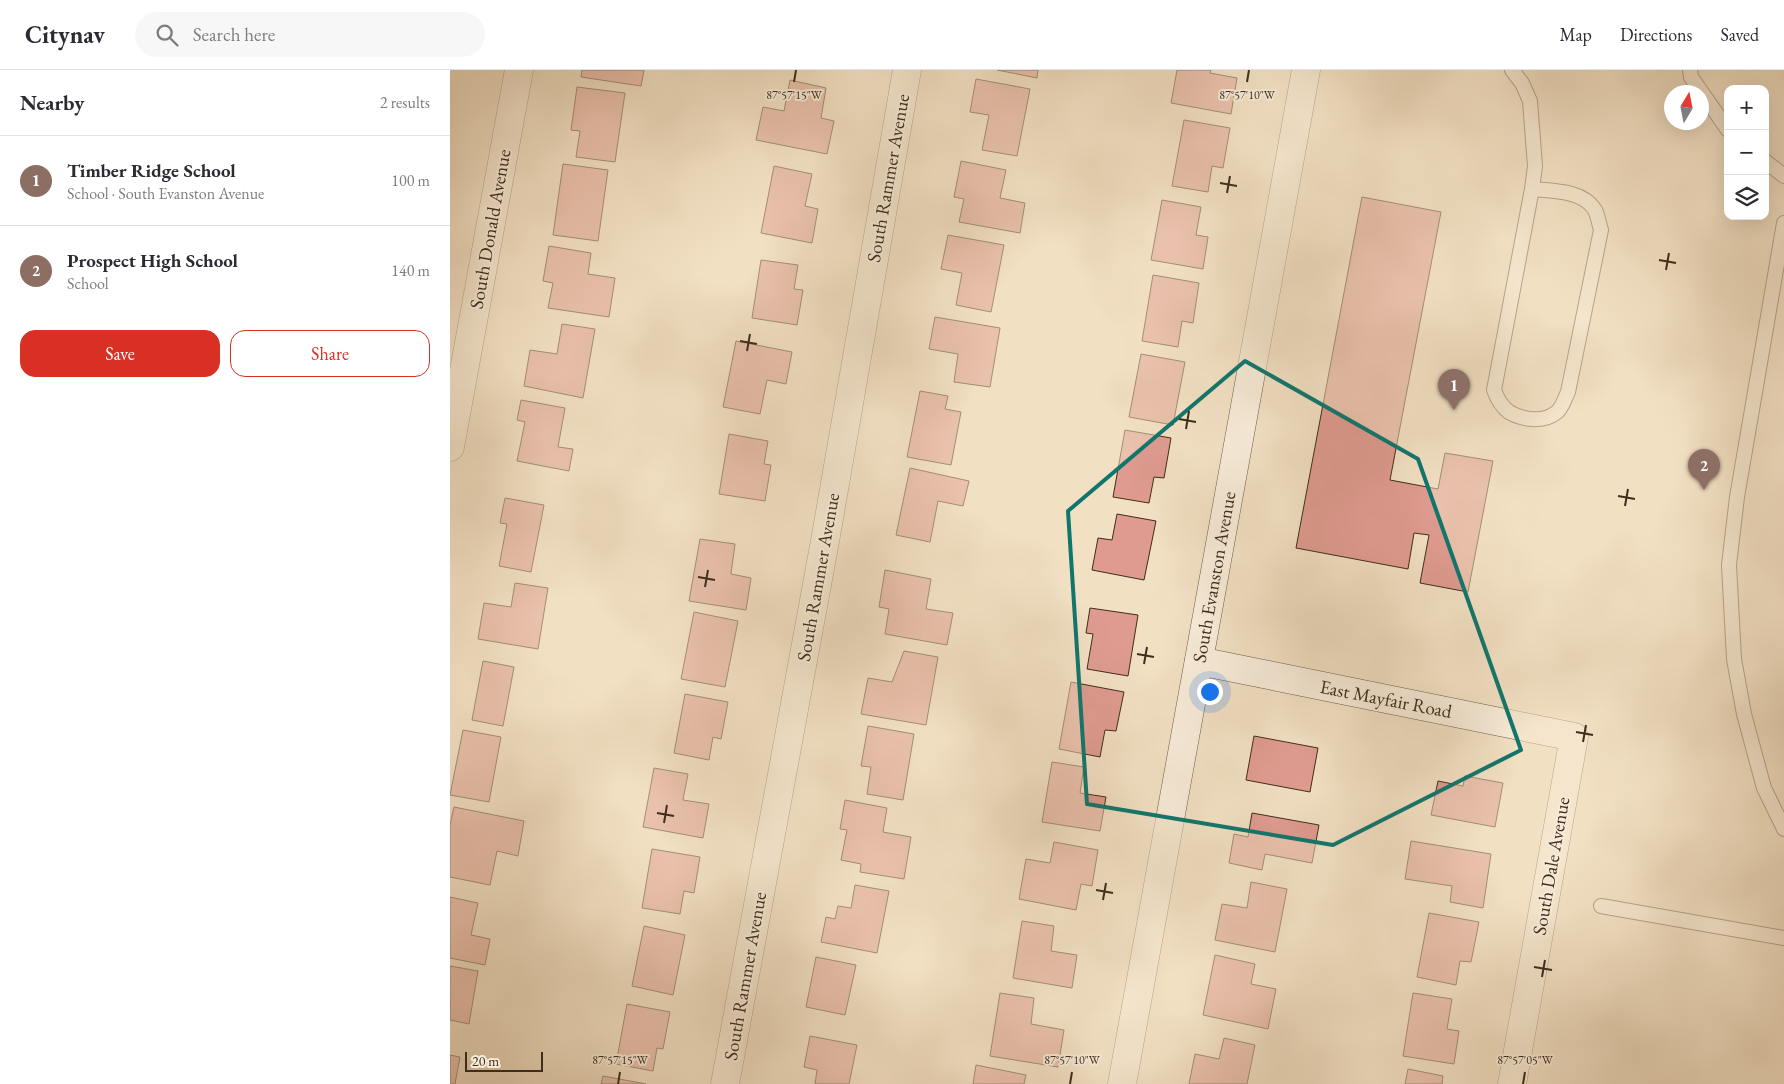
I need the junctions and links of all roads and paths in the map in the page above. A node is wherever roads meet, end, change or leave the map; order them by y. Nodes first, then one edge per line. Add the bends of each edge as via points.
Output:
1 (519, 70) edge
2 (907, 70) edge
3 (1306, 70) edge
4 (1512, 70) edge
5 (1690, 70) edge
6 (1724, 124) edge
7 (1769, 164) edge
8 (1784, 176) edge
9 (1532, 189) junction
10 (1784, 223) edge
11 (450, 448) edge
12 (1199, 661) junction
13 (1574, 737) joint
14 (1784, 829) edge
15 (1601, 906) dead end
16 (1784, 938) edge
17 (725, 1084) edge
18 (1122, 1084) edge
19 (1512, 1084) edge

1 - 11 street, South Donald Avenue
2 - 17 street, South Rammer Avenue
3 - 12 street, South Evanston Avenue
4 - 9 lane via 1530,101 1535,166
5 - 6 lane via 1691,77
7 - 8 lane
9 - 9 lane via 1494,390 1508,411 1524,418 1544,420 1558,412 1568,392 1601,230 1595,210 1585,200 1568,193
10 - 14 lane via 1737,497 1729,565 1734,659 1744,714 1764,788
12 - 13 street, East Mayfair Road
12 - 18 street, South Evanston Avenue
13 - 19 street, South Dale Avenue
15 - 16 lane

